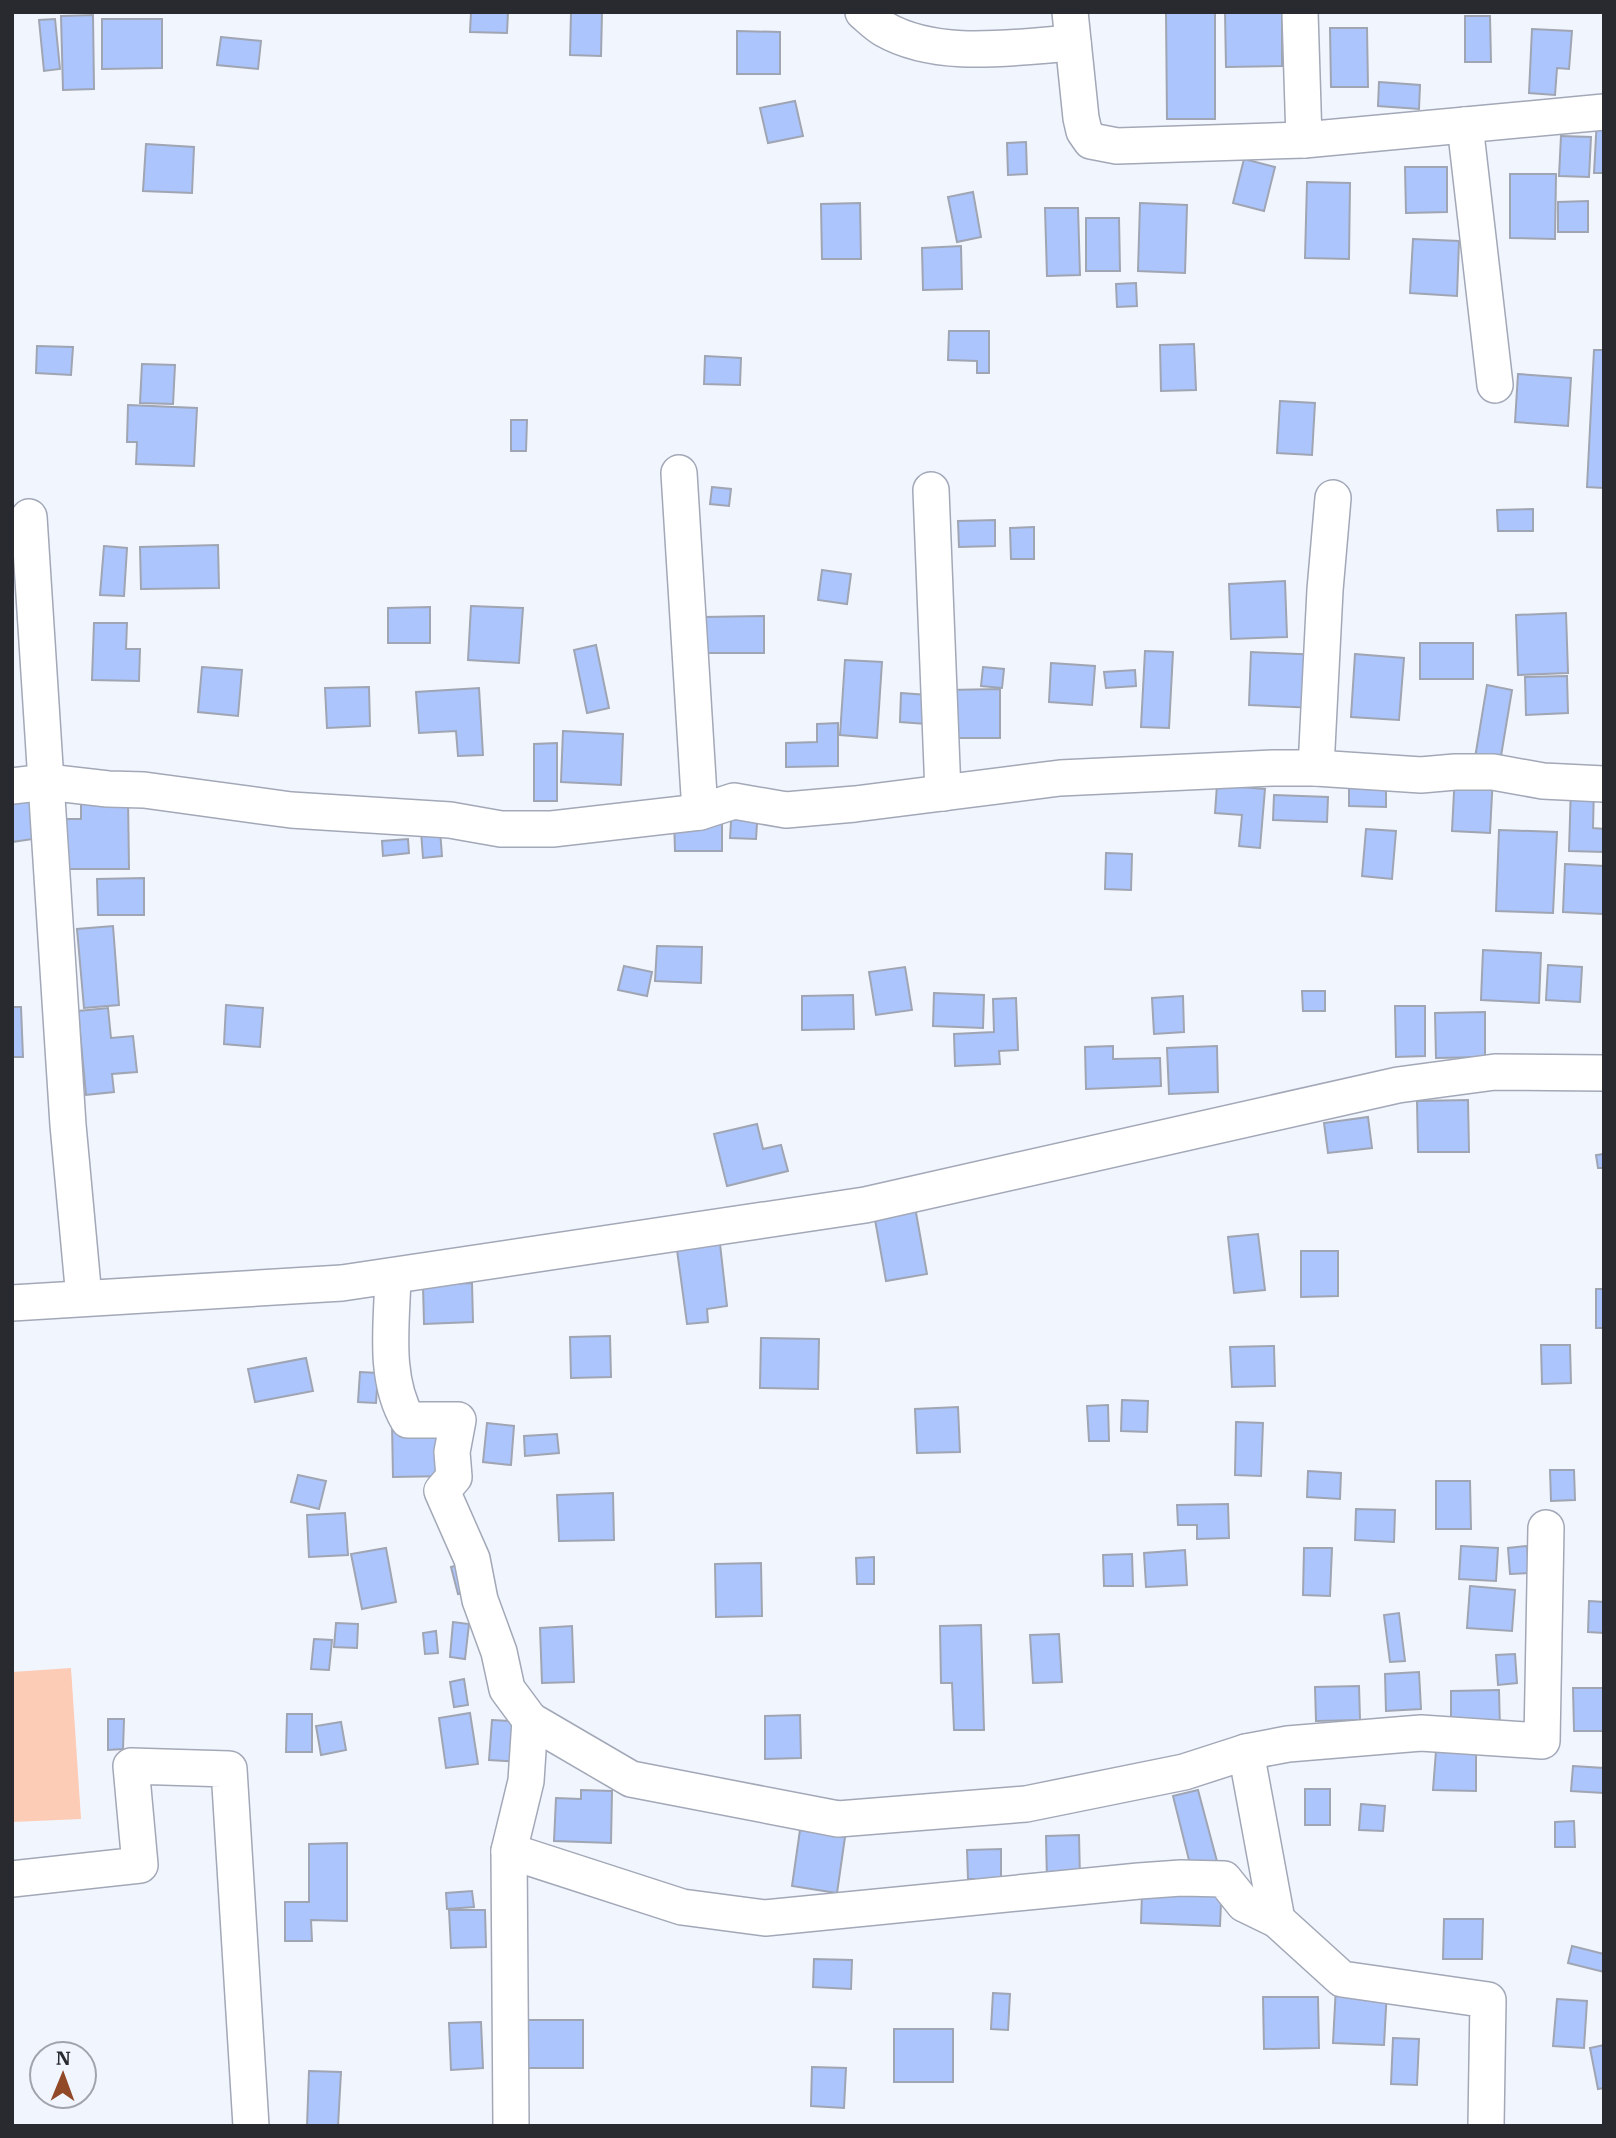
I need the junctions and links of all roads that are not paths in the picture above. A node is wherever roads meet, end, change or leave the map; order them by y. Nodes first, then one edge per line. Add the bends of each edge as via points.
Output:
1 (863, 12) edge
2 (1300, 12) edge
3 (1071, 28) edge
4 (1604, 112) edge
5 (1465, 125) junction
6 (1304, 140) junction
7 (1495, 385) dead end
8 (678, 473) dead end
9 (931, 490) dead end
10 (1333, 498) dead end
11 (29, 517) dead end
12 (1316, 768) junction
13 (47, 782) junction
14 (1604, 784) edge
15 (12, 786) edge
16 (943, 793) junction
17 (700, 812) junction
18 (1604, 1073) edge
19 (393, 1276) junction
20 (84, 1298) junction
21 (12, 1303) edge
22 (1546, 1528) dead end
23 (530, 1720) junction
24 (1246, 1752) junction
25 (509, 1851) junction
26 (12, 1879) edge
27 (1277, 1920) junction
28 (251, 2126) edge
29 (511, 2126) edge
30 (1486, 2126) edge

1 - 3 street via 884,29 916,43 976,50
2 - 6 street
3 - 6 street via 1080,118 1091,141 1117,146
4 - 5 street
5 - 6 street
5 - 7 street
8 - 17 street
9 - 16 street
10 - 12 street
11 - 13 street
12 - 14 street via 1421,775 1493,772 1543,781
12 - 16 street via 1060,779
13 - 15 street
13 - 17 street via 291,810 450,820 501,829 552,829
13 - 20 street via 68,1125
16 - 17 street via 786,810 734,802
18 - 19 street via 1495,1072 1398,1085 865,1205
19 - 20 street
19 - 23 street via 392,1359 400,1407 408,1420 458,1420 452,1452 454,1477 442,1491 472,1559 507,1689
20 - 21 street
22 - 24 street via 1542,1741 1421,1733
23 - 24 street via 631,1779 838,1819 1026,1804 1184,1772
23 - 25 street via 526,1781
24 - 27 street
25 - 27 street via 682,1907 765,1918 1181,1878 1224,1879 1244,1904
25 - 29 street
26 - 28 street via 140,1865 131,1766 229,1769
27 - 30 street via 1342,1979 1488,2000

